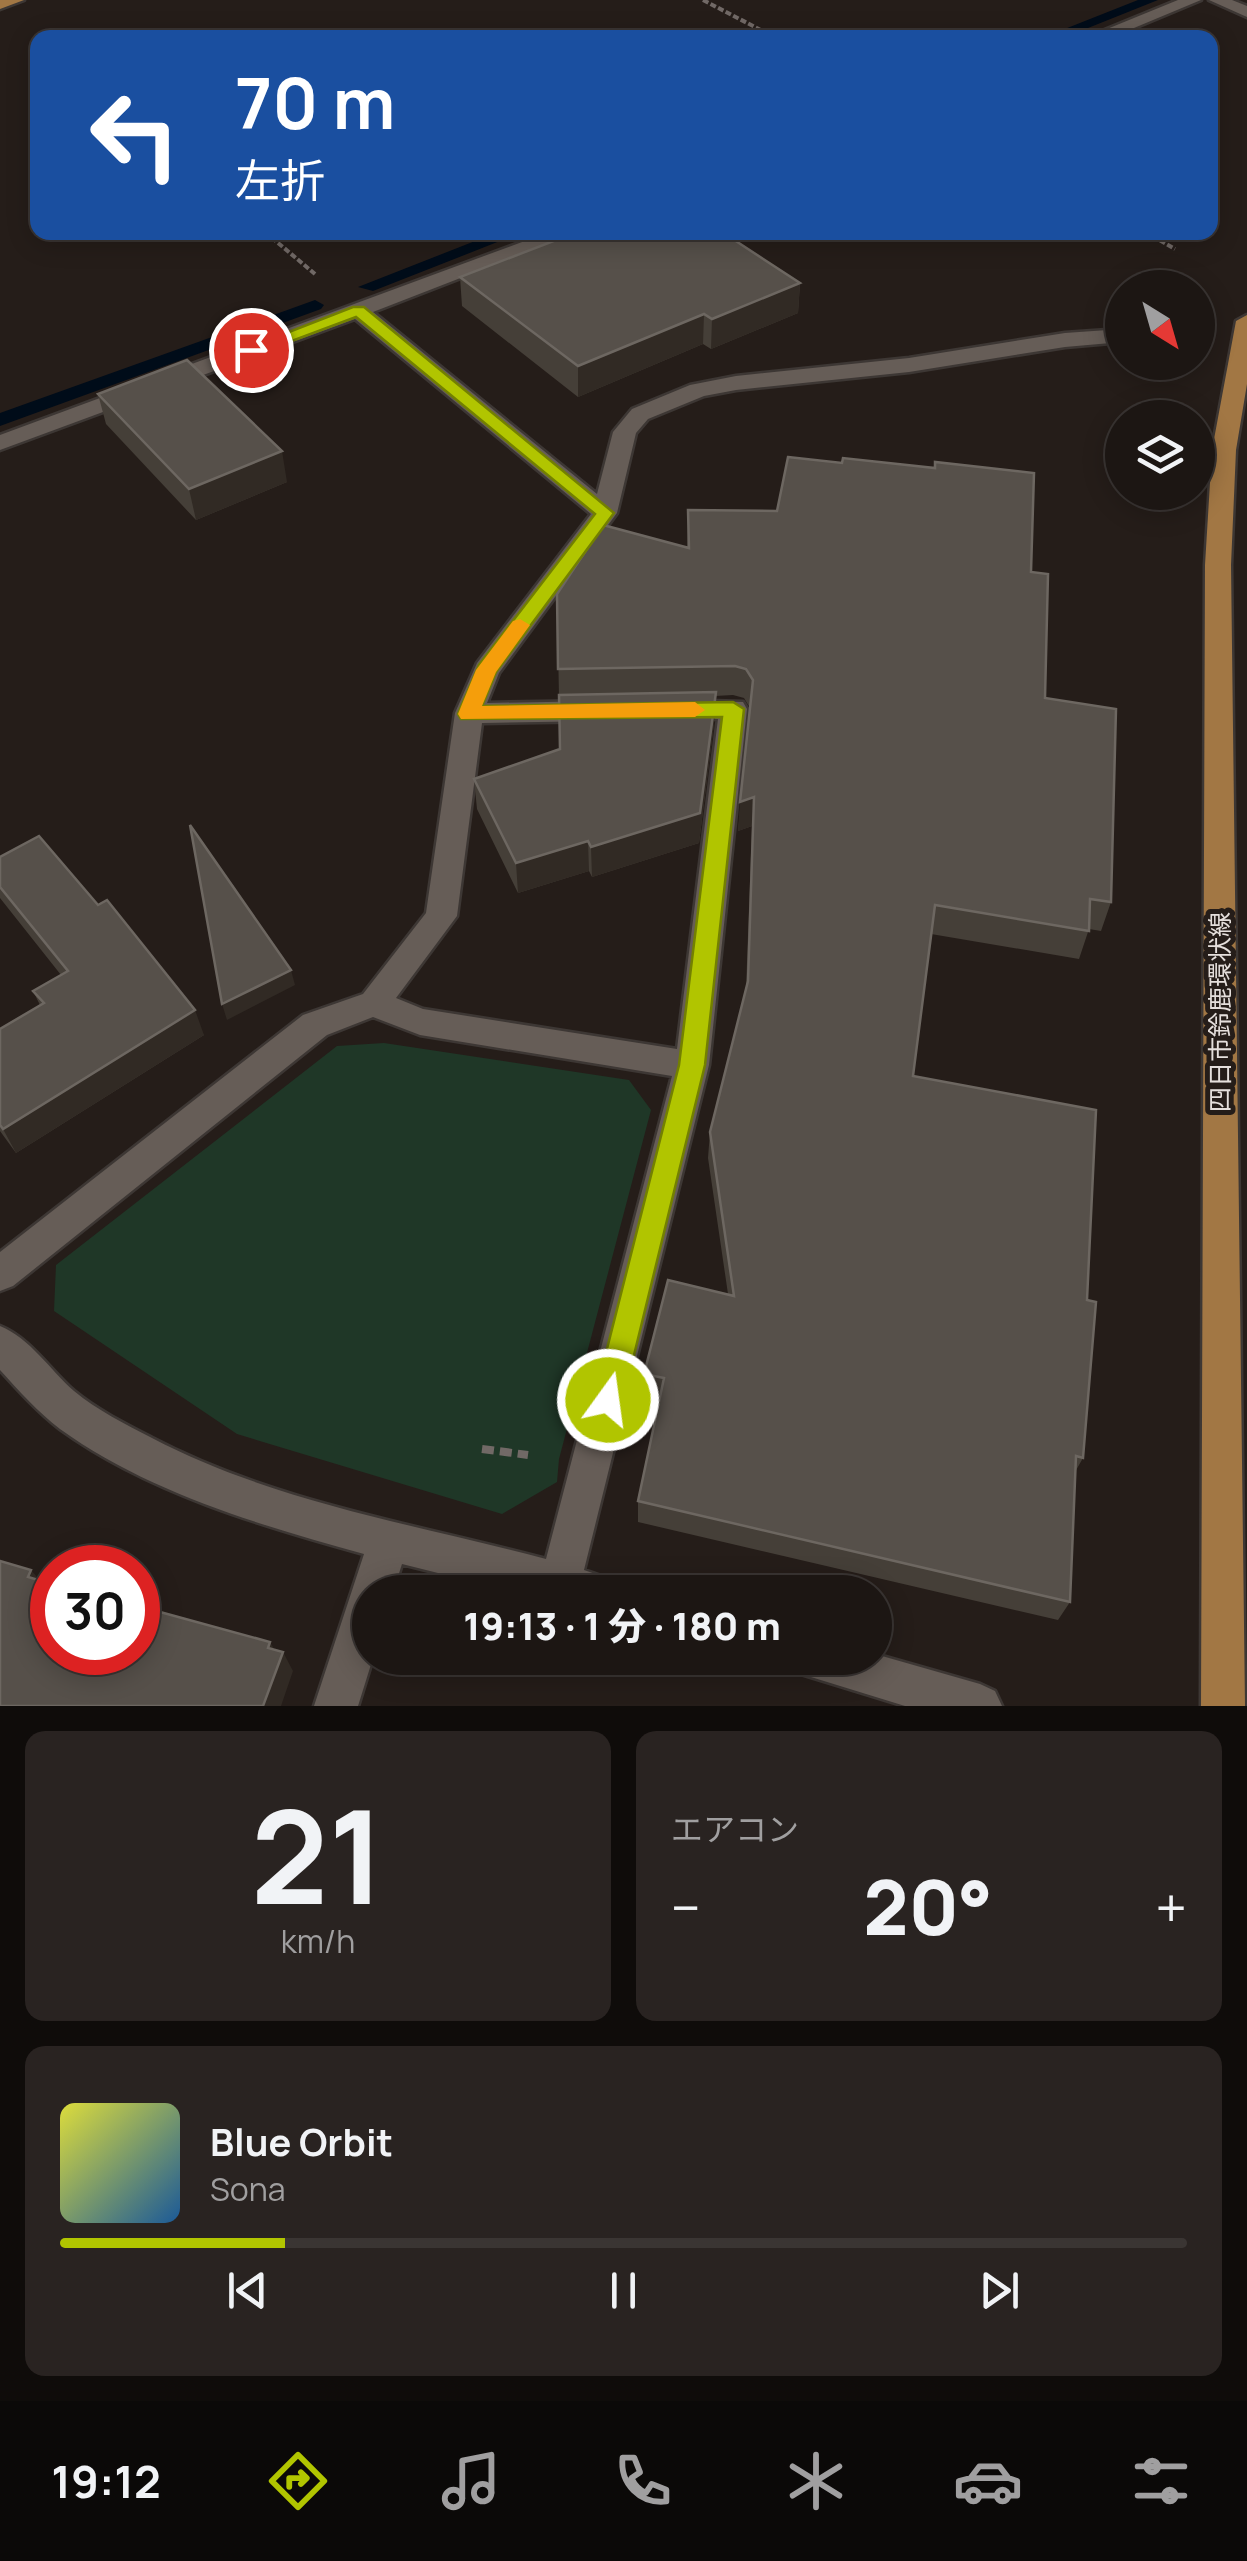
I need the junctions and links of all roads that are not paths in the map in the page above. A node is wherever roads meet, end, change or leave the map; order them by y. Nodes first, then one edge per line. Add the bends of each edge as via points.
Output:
1 (16, 0) edge
2 (1193, 0) edge
3 (1217, 0) edge
4 (0, 4) edge
5 (1247, 12) edge
6 (1114, 30) edge
7 (547, 240) edge
8 (358, 310) junction
9 (1247, 321) edge
10 (1105, 337) edge
11 (0, 443) edge
12 (605, 513) junction
13 (469, 714) junction
14 (374, 1003) junction
15 (692, 1065) junction
16 (0, 1274) edge
17 (0, 1344) edge
18 (389, 1540) junction
19 (378, 1575) edge
20 (525, 1575) edge
21 (578, 1575) edge
22 (352, 1656) edge
23 (872, 1675) edge
24 (336, 1706) edge
25 (980, 1706) edge
26 (1223, 1706) edge

1 - 4 main road
2 - 6 street
3 - 5 street
7 - 8 street
8 - 11 street
8 - 12 street
9 - 26 main road, 四日市鈴鹿環状線 via 1224,450 1218,564
10 - 12 street via 698,390 640,414 625,432
12 - 13 street via 487,670
13 - 14 street via 441,916
13 - 15 street via 733,709
14 - 15 street via 420,1022
14 - 16 street via 315,1025
15 - 21 street
17 - 18 street via 81,1421 185,1474
18 - 19 street
18 - 20 street
22 - 24 street
23 - 25 street

